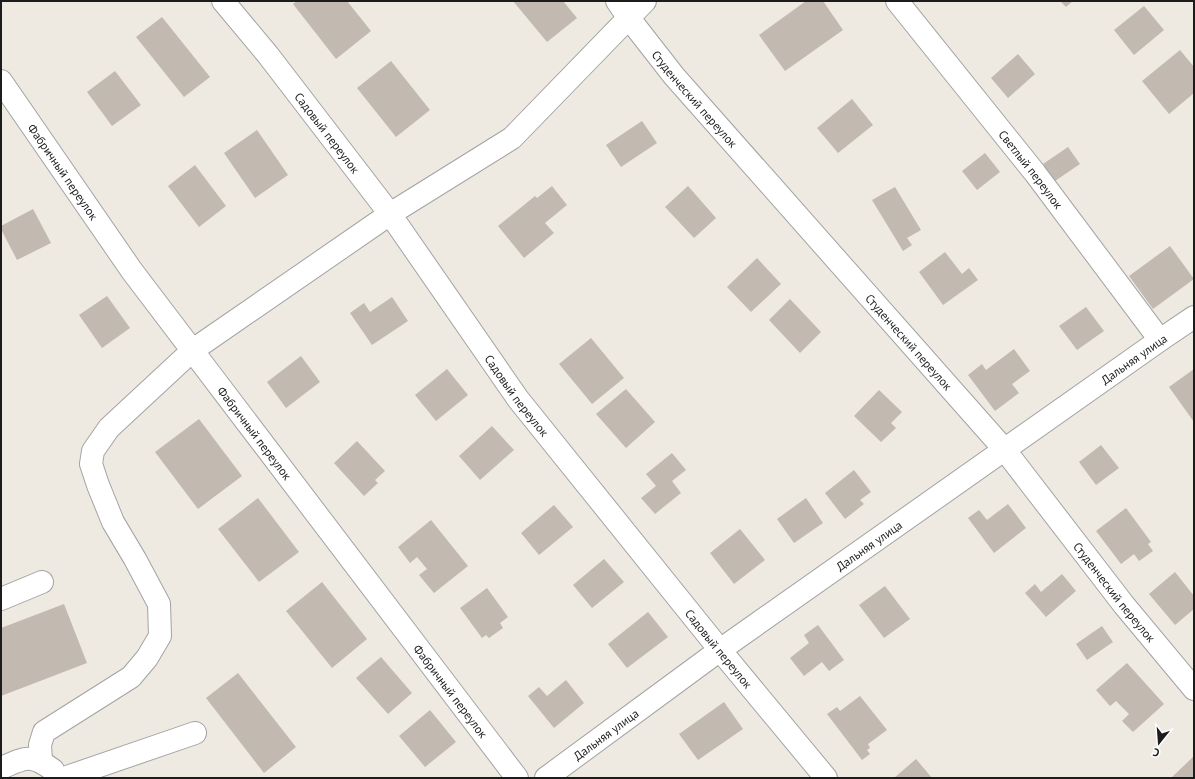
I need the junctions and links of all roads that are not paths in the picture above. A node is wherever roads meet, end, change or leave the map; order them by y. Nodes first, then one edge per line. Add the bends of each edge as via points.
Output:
1 (222, 1) edge
2 (645, 1) edge
3 (897, 1) edge
4 (622, 9) edge
5 (1, 81) edge
6 (390, 214) junction
7 (1194, 318) edge
8 (1160, 340) junction
9 (193, 350) junction
10 (1004, 449) junction
11 (42, 582) dead end
12 (1, 599) edge
13 (720, 650) junction
14 (1194, 689) edge
15 (195, 733) dead end
16 (41, 761) junction
17 (1, 768) edge
18 (63, 778) edge
19 (517, 778) edge
20 (546, 778) edge
21 (826, 778) edge

1 - 6 street, Садовый переулок via 268,55
2 - 4 street
3 - 8 street, Светлый переулок via 1035,173
4 - 6 street via 512,138
4 - 10 street, Студенческий переулок via 674,76
5 - 9 street, Фабричный переулок via 132,271
6 - 9 street
6 - 13 street, Садовый переулок via 518,399
7 - 8 street, Дальняя улица
8 - 10 street, Дальняя улица
9 - 16 street via 109,428 93,451 91,464 113,522 159,604 160,636 147,658 131,677 44,732 40,745
9 - 19 street, Фабричный переулок
10 - 13 street, Дальняя улица
10 - 14 street, Студенческий переулок via 1124,605
11 - 12 street
13 - 20 street, Дальняя улица
13 - 21 street, Садовый переулок
15 - 18 street
16 - 17 street via 26,758
16 - 18 street

